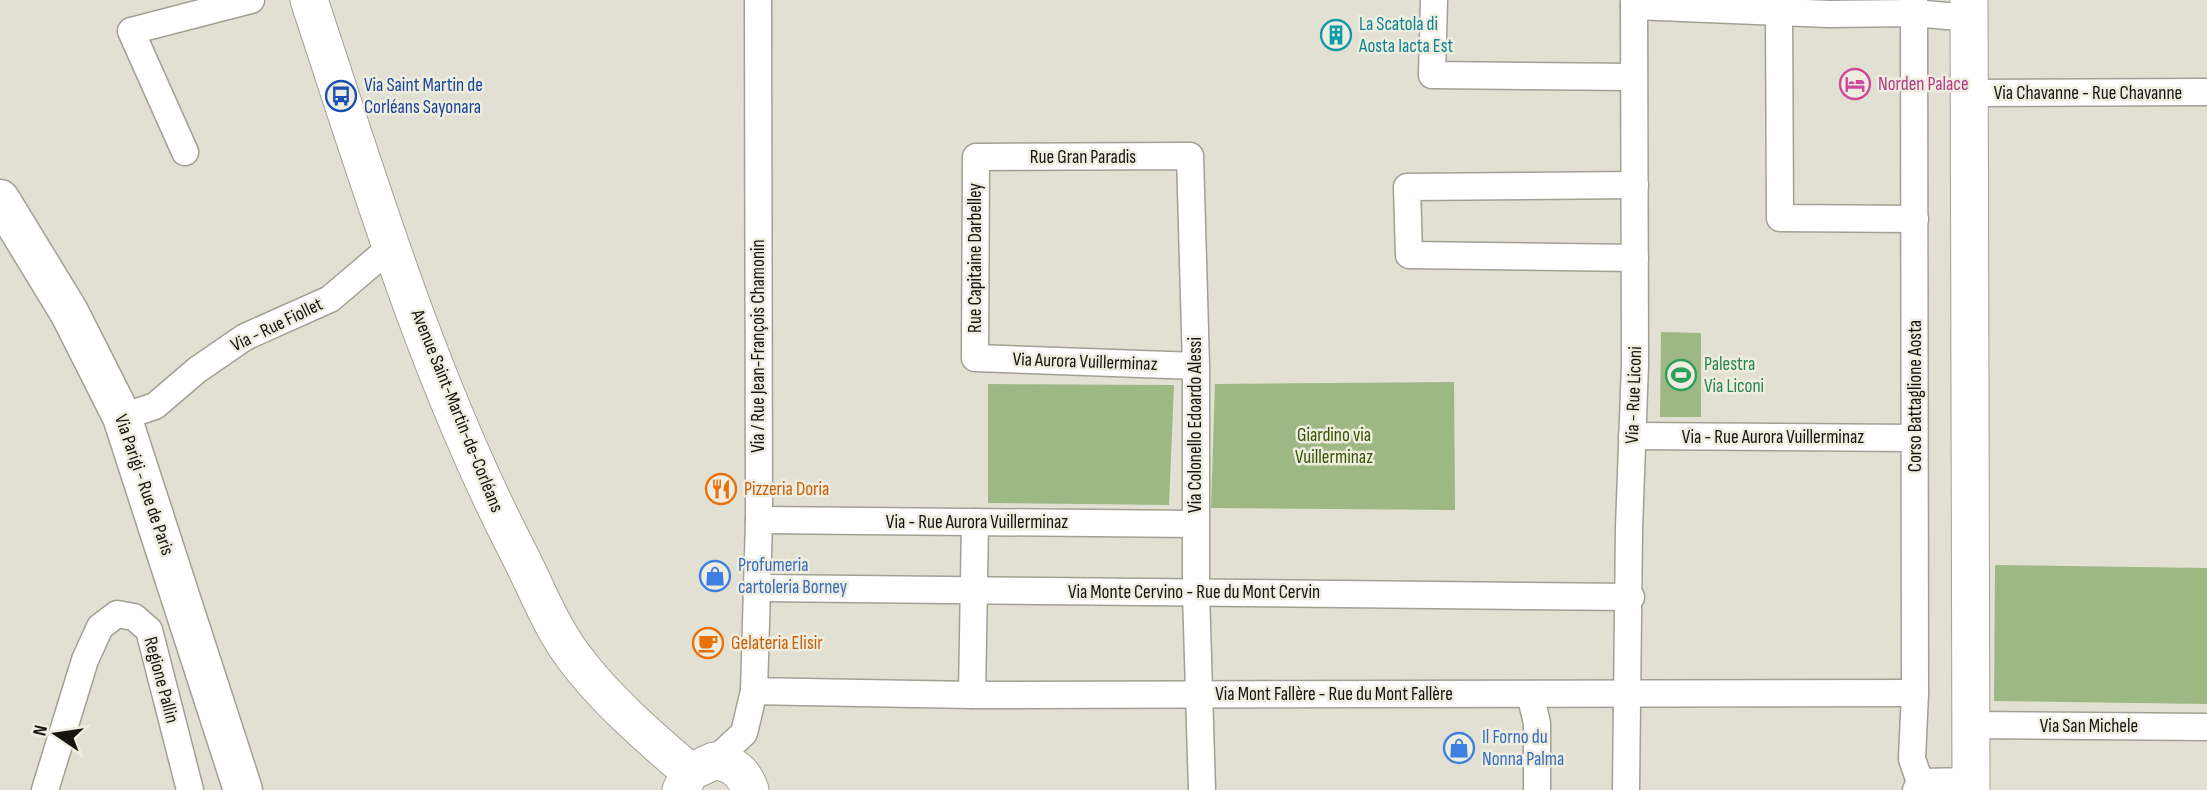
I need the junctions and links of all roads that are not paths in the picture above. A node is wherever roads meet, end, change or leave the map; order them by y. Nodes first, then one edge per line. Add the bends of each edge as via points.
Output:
1 (251, 0) edge
2 (309, 0) edge
3 (758, 0) edge
4 (1434, 0) edge
5 (1634, 3) edge
6 (1914, 7) edge
7 (1969, 9) edge
8 (1779, 12) junction
9 (1633, 77) junction
10 (2207, 92) edge
11 (1969, 93) junction
12 (185, 152) dead end
13 (1190, 156) joint
14 (976, 157) joint
15 (1635, 186) junction
16 (0, 200) edge
17 (1915, 219) junction
18 (391, 247) junction
19 (1636, 258) junction
20 (975, 358) joint
21 (1196, 366) junction
22 (122, 417) junction
23 (1632, 436) junction
24 (1914, 438) junction
25 (759, 520) junction
26 (975, 522) junction
27 (1194, 524) junction
28 (757, 588) junction
29 (974, 591) junction
30 (1196, 592) junction
31 (1630, 597) junction
32 (754, 691) junction
33 (1915, 693) junction
34 (1201, 694) junction
35 (1530, 694) junction
36 (1627, 694) junction
37 (972, 695) junction
38 (1971, 725) junction
39 (2207, 727) edge
40 (695, 774) edge
41 (1971, 785) edge
42 (1918, 786) edge
43 (46, 790) edge
44 (190, 790) edge
45 (243, 790) edge
46 (750, 790) edge
47 (1202, 790) edge
48 (1537, 790) edge
49 (1626, 790) edge

1 - 12 street via 131,31
2 - 18 street, Avenue Saint-Martin-de-Corléans
3 - 25 street, Via / Rue Jean-François Chamonin
4 - 9 street via 1432,75
5 - 8 street
5 - 9 street, Via - Rue Liconi
6 - 7 street
6 - 8 street
6 - 17 street, Corso Battaglione Aosta
7 - 11 street
8 - 17 street via 1780,218
9 - 15 street, Via - Rue Liconi
10 - 11 street, Via Chavanne - Rue Chavanne
11 - 38 street
13 - 14 street, Rue Gran Paradis
13 - 21 street, Via Colonello Edoardo Alessi
14 - 20 street, Rue Capitaine Darbelley
15 - 19 street, Via - Rue Liconi
15 - 19 street via 1406,187 1409,255
16 - 22 main road, Via Parigi - Rue de Paris via 69,312
17 - 24 street, Corso Battaglione Aosta
18 - 22 street, Via - Rue Fiollet via 330,299 244,337 155,405
18 - 40 street, Avenue Saint-Martin-de-Corléans via 470,455 573,656 632,720
19 - 23 street, Via - Rue Liconi
20 - 21 street, Via Aurora Vuillerminaz
21 - 27 street, Via Colonello Edoardo Alessi
22 - 45 main road, Via Parigi - Rue de Paris
23 - 24 street, Via - Rue Aurora Vuillerminaz
23 - 31 street, Via - Rue Liconi
24 - 33 street, Corso Battaglione Aosta
25 - 26 street, Via - Rue Aurora Vuillerminaz
25 - 28 street, Via / Rue Jean-François Chamonin
26 - 27 street, Via - Rue Aurora Vuillerminaz
26 - 29 street
27 - 30 street, Via Colonello Edoardo Alessi
28 - 29 street, Via Monte Cervino - Rue du Mont Cervin
28 - 32 street, Via / Rue Jean-François Chamonin
29 - 30 street, Via Monte Cervino - Rue du Mont Cervin
29 - 37 street
30 - 31 street, Via Monte Cervino - Rue du Mont Cervin
30 - 34 street, Via Colonello Edoardo Alessi
31 - 36 street, Via - Rue Liconi
32 - 37 street, Via Mont Fallère - Rue du Mont Fallère
32 - 40 street, Via / Rue Jean-François Chamonin via 744,733
33 - 36 street, Via Mont Fallère - Rue du Mont Fallère
33 - 42 street, Corso Battaglione Aosta via 1912,759
34 - 35 street, Via Mont Fallère - Rue du Mont Fallère
34 - 37 street, Via Mont Fallère - Rue du Mont Fallère
34 - 47 street, Via Colonello Edoardo Alessi
35 - 36 street, Via Mont Fallère - Rue du Mont Fallère
35 - 48 street via 1537,723
36 - 49 street, Via - Rue Liconi
38 - 39 street, Via San Michele
38 - 41 street
40 - 46 street, Avenue Saint-Martin-de-Corléans via 737,768
41 - 42 street
43 - 44 street, Regione Pallin via 85,660 100,627 117,614 134,617 149,630

